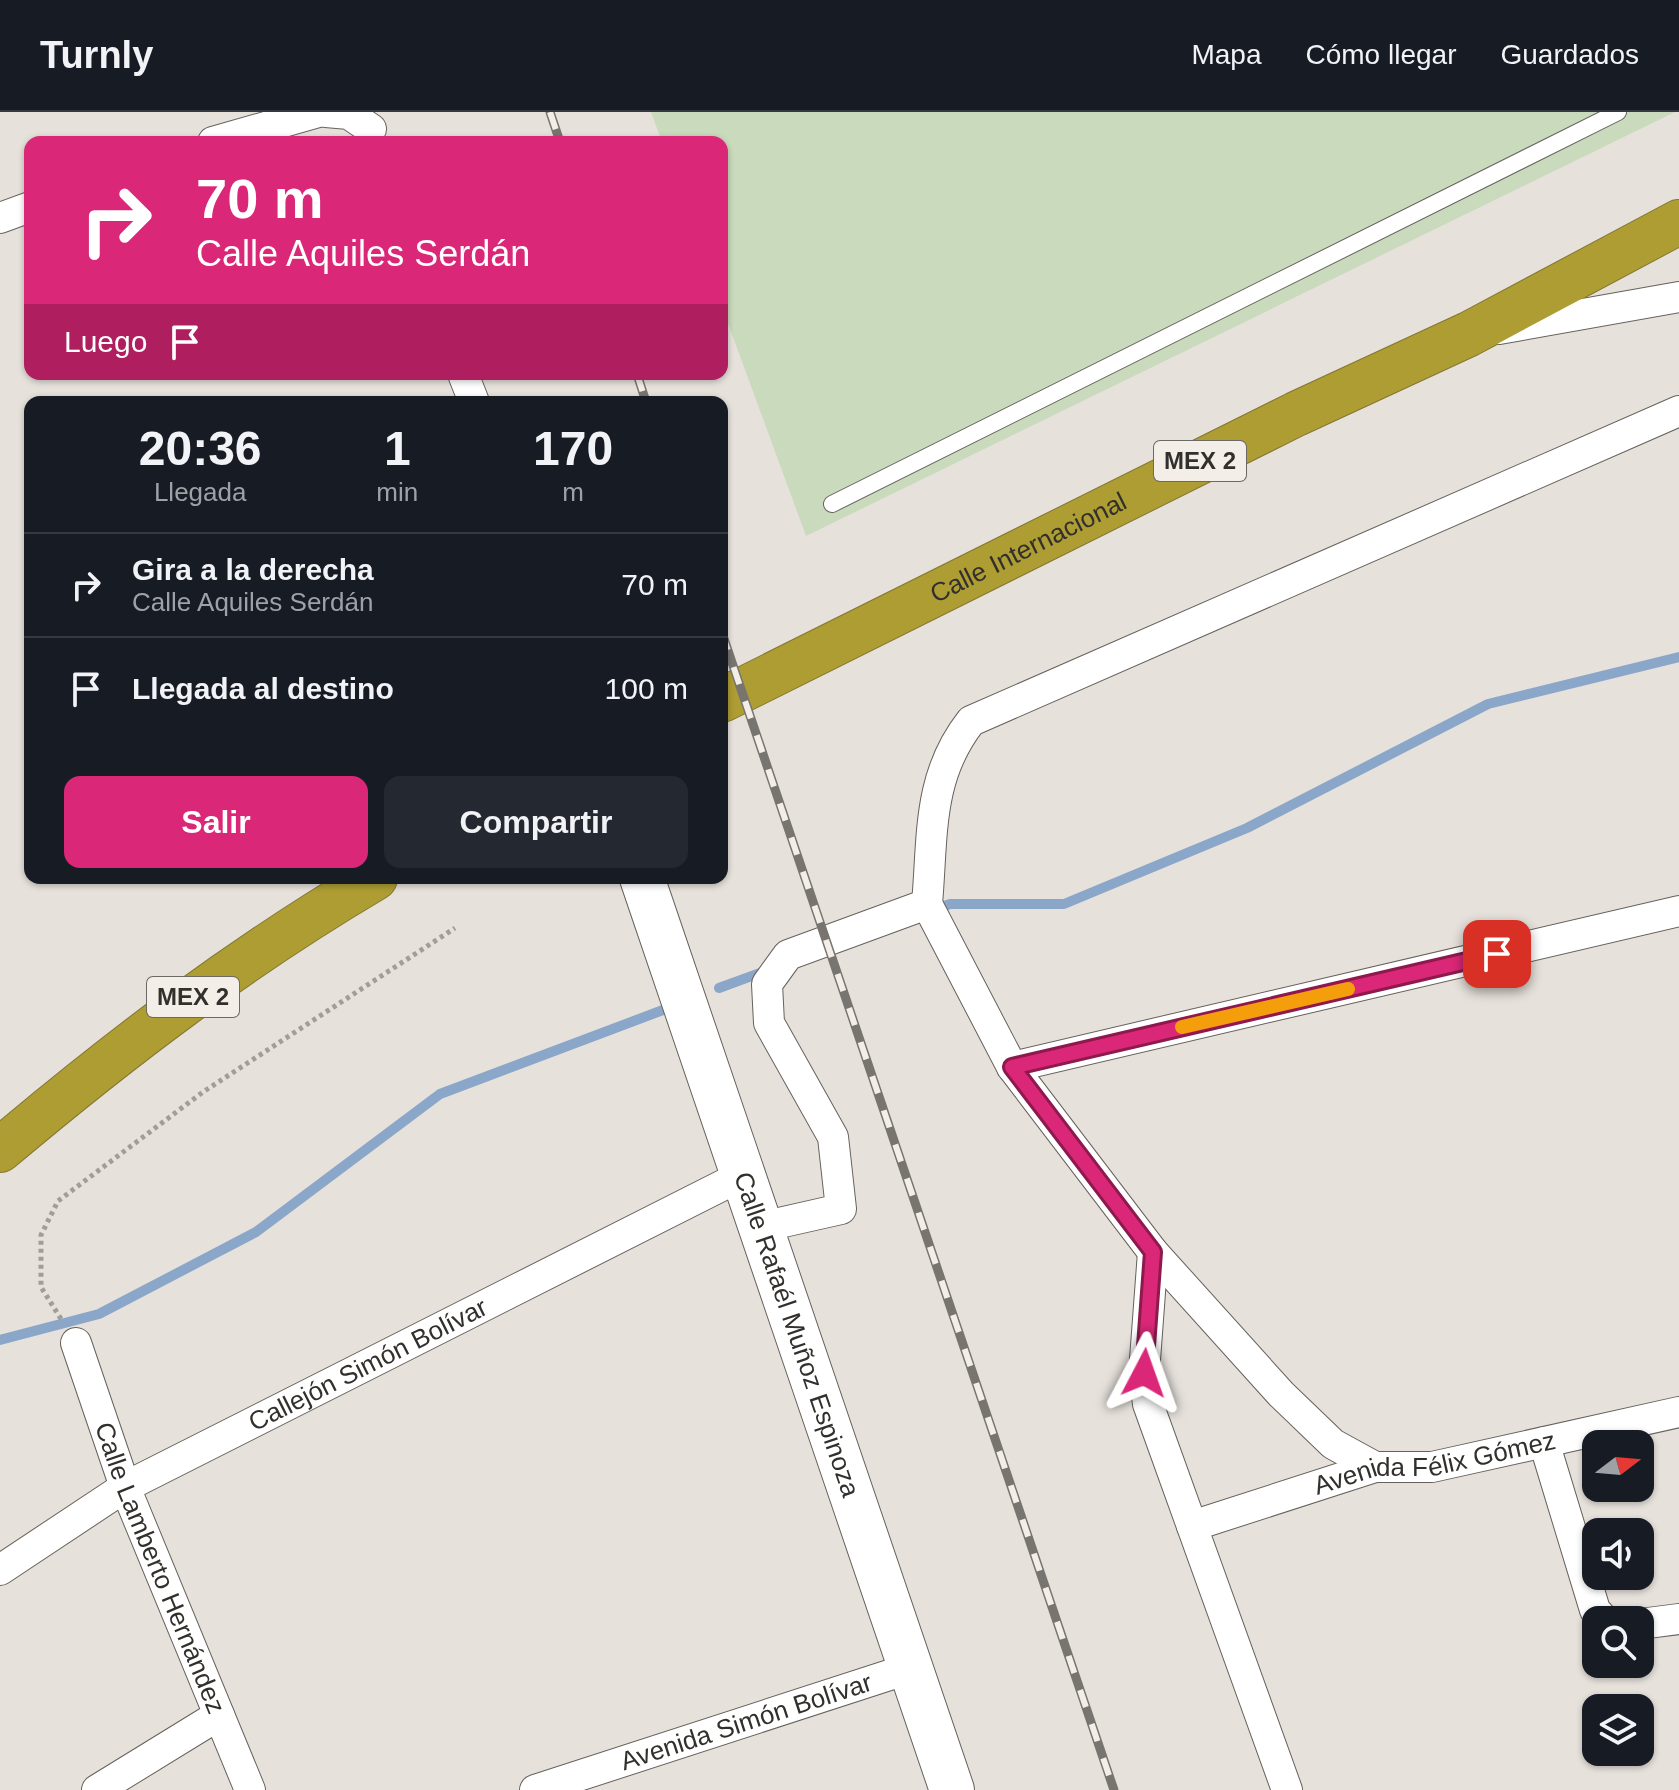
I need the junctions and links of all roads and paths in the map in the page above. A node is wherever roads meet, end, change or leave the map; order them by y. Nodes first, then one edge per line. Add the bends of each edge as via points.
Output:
1 (318, 112) edge
2 (326, 112) edge
3 (1618, 112) edge
4 (379, 128) edge
5 (234, 136) edge
6 (24, 209) edge
7 (0, 218) edge
8 (1679, 222) edge
9 (1679, 297) edge
10 (1469, 334) junction
11 (1679, 411) edge
12 (832, 504) dead end
13 (728, 697) edge
14 (365, 884) edge
15 (644, 884) edge
16 (927, 904) junction
17 (1679, 911) edge
18 (455, 928) dead end
19 (1012, 1067) junction
20 (0, 1150) edge
21 (743, 1175) junction
22 (761, 1227) junction
23 (1153, 1252) junction
24 (76, 1343) joint
25 (1679, 1412) edge
26 (1544, 1442) junction
27 (1375, 1467) junction
28 (125, 1487) junction
29 (1192, 1526) junction
30 (0, 1570) edge
31 (1594, 1606) edge
32 (1679, 1619) edge
33 (1654, 1622) edge
34 (911, 1668) junction
35 (219, 1715) junction
36 (97, 1790) edge
37 (250, 1790) edge
38 (535, 1790) edge
39 (952, 1790) edge
40 (1287, 1790) edge

1 - 5 street
2 - 4 street via 349,114
3 - 12 lane
6 - 7 street
8 - 10 highway, Calle Internacional / MEX 2
9 - 10 street
10 - 13 highway, Calle Internacional / MEX 2 via 1283,420
11 - 16 street via 971,721 951,747 937,786
14 - 20 highway, MEX 2 via 278,935 133,1040
15 - 21 street, Calle Rafaél Muñoz Espinoza
16 - 19 street
16 - 22 street via 788,955 767,984 769,1023 833,1137 841,1209
17 - 19 street
18 - 24 path via 203,1092 58,1201 41,1235 41,1287
19 - 23 street
21 - 22 street, Calle Rafaél Muñoz Espinoza
21 - 28 street, Callejón Simón Bolívar
22 - 34 street, Calle Rafaél Muñoz Espinoza
23 - 27 street via 1281,1394 1333,1444
23 - 29 street via 1144,1373 1148,1404
24 - 28 street, Calle Lamberto Hernández
25 - 26 street, Avenida Félix Gómez
26 - 27 street, Avenida Félix Gómez via 1432,1467
26 - 31 street
27 - 29 street, Avenida Félix Gómez
28 - 30 street, Callejón Simón Bolívar
28 - 35 street, Calle Lamberto Hernández
29 - 40 street
32 - 33 street
34 - 38 street, Avenida Simón Bolívar
34 - 39 street, Calle Rafaél Muñoz Espinoza
35 - 36 street
35 - 37 street, Calle Lamberto Hernández

